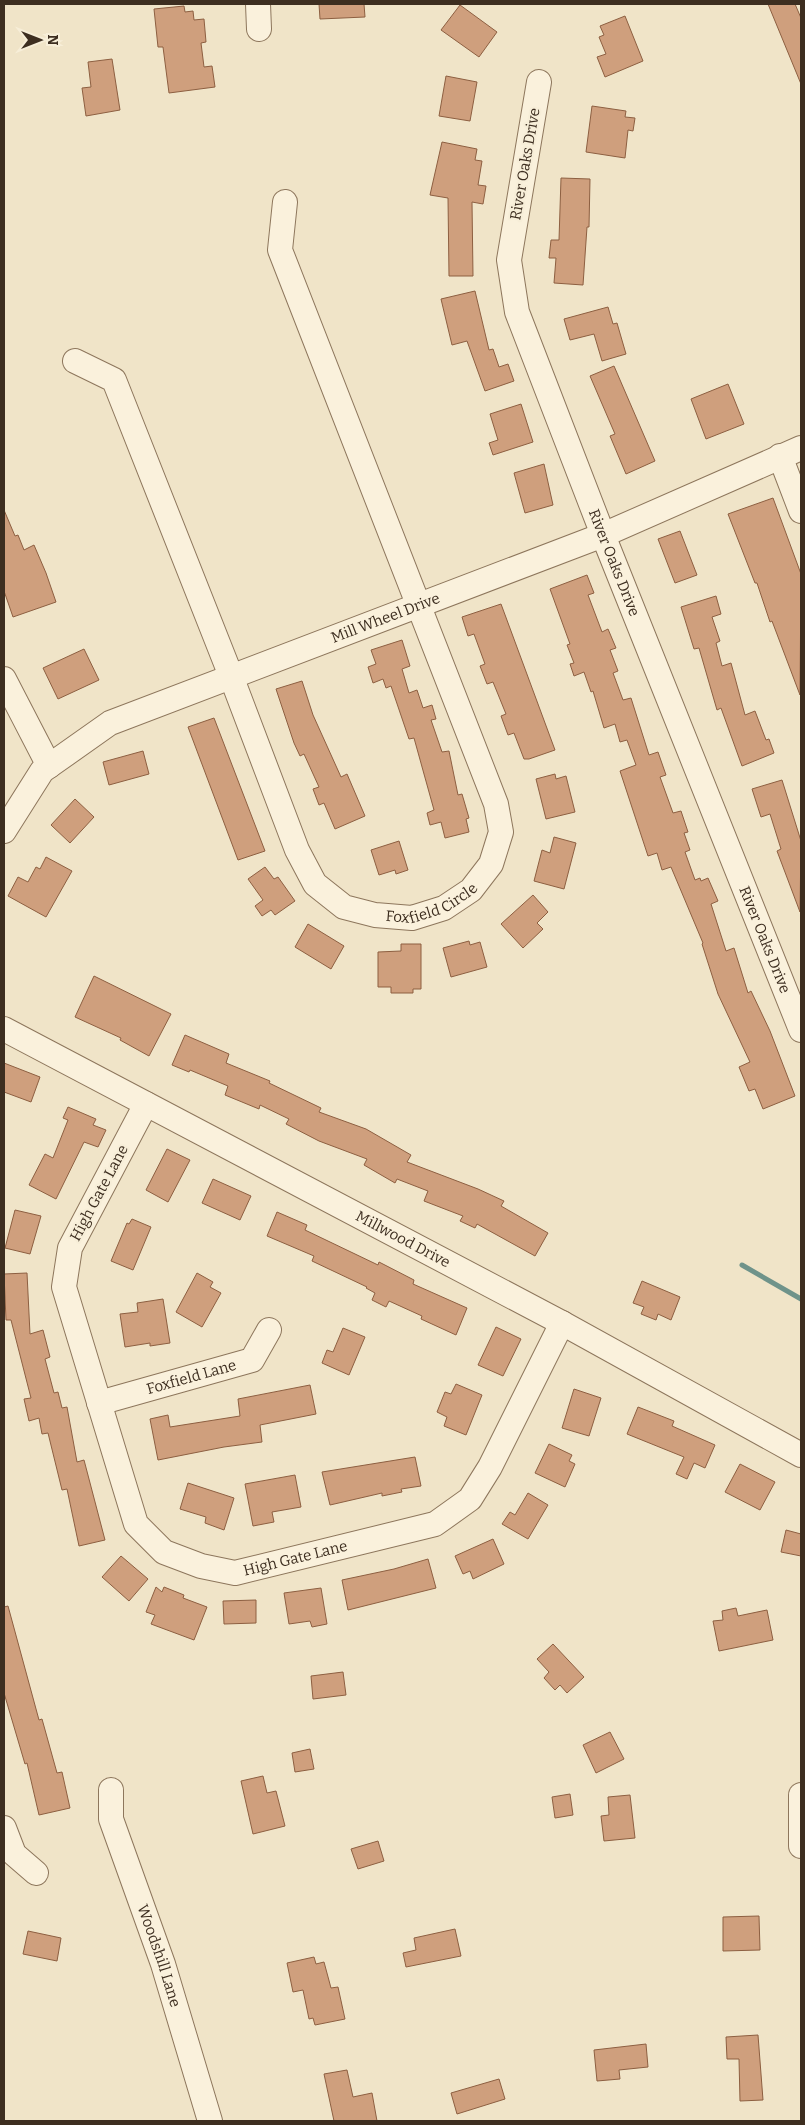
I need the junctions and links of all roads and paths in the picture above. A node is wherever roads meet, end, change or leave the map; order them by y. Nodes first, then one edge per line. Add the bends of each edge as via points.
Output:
1 (258, 4) edge
2 (259, 29) dead end
3 (539, 82) dead end
4 (285, 202) dead end
5 (75, 361) dead end
6 (801, 448) edge
7 (780, 456) junction
8 (801, 511) edge
9 (603, 535) junction
10 (418, 604) junction
11 (232, 676) junction
12 (4, 679) edge
13 (49, 766) junction
14 (4, 831) edge
15 (4, 1029) edge
16 (801, 1030) edge
17 (146, 1104) junction
18 (562, 1323) junction
19 (269, 1330) dead end
20 (99, 1403) junction
21 (801, 1455) edge
22 (111, 1790) dead end
23 (801, 1794) edge
24 (4, 1828) edge
25 (801, 1846) edge
26 (36, 1873) dead end
27 (210, 2121) edge

1 - 2 street
3 - 9 street, River Oaks Drive via 509,260 517,312
4 - 10 street, Foxfield Circle via 280,250
5 - 11 street, Foxfield Circle via 114,380
6 - 7 street, Mill Wheel Drive
7 - 8 street
7 - 9 street, Mill Wheel Drive
9 - 10 street, Mill Wheel Drive
9 - 16 street, River Oaks Drive
10 - 11 street, Mill Wheel Drive
10 - 11 street, Foxfield Circle via 496,804 501,832 491,864 470,890 444,908 412,918 374,915 344,907 316,884 297,850
11 - 13 street, Mill Wheel Drive via 110,723
12 - 13 street
13 - 14 street, Mill Wheel Drive via 42,771
15 - 17 street, Millwood Drive
17 - 18 street, Millwood Drive
17 - 20 street, High Gate Lane via 70,1248 64,1287
18 - 20 street, High Gate Lane via 490,1467 470,1499 435,1524 235,1573 201,1566 164,1552 136,1524
18 - 21 street, Millwood Drive
19 - 20 street, Foxfield Lane via 252,1360
22 - 27 street, Woodshill Lane via 111,1818 164,1964
23 - 25 street
24 - 26 street via 14,1854

